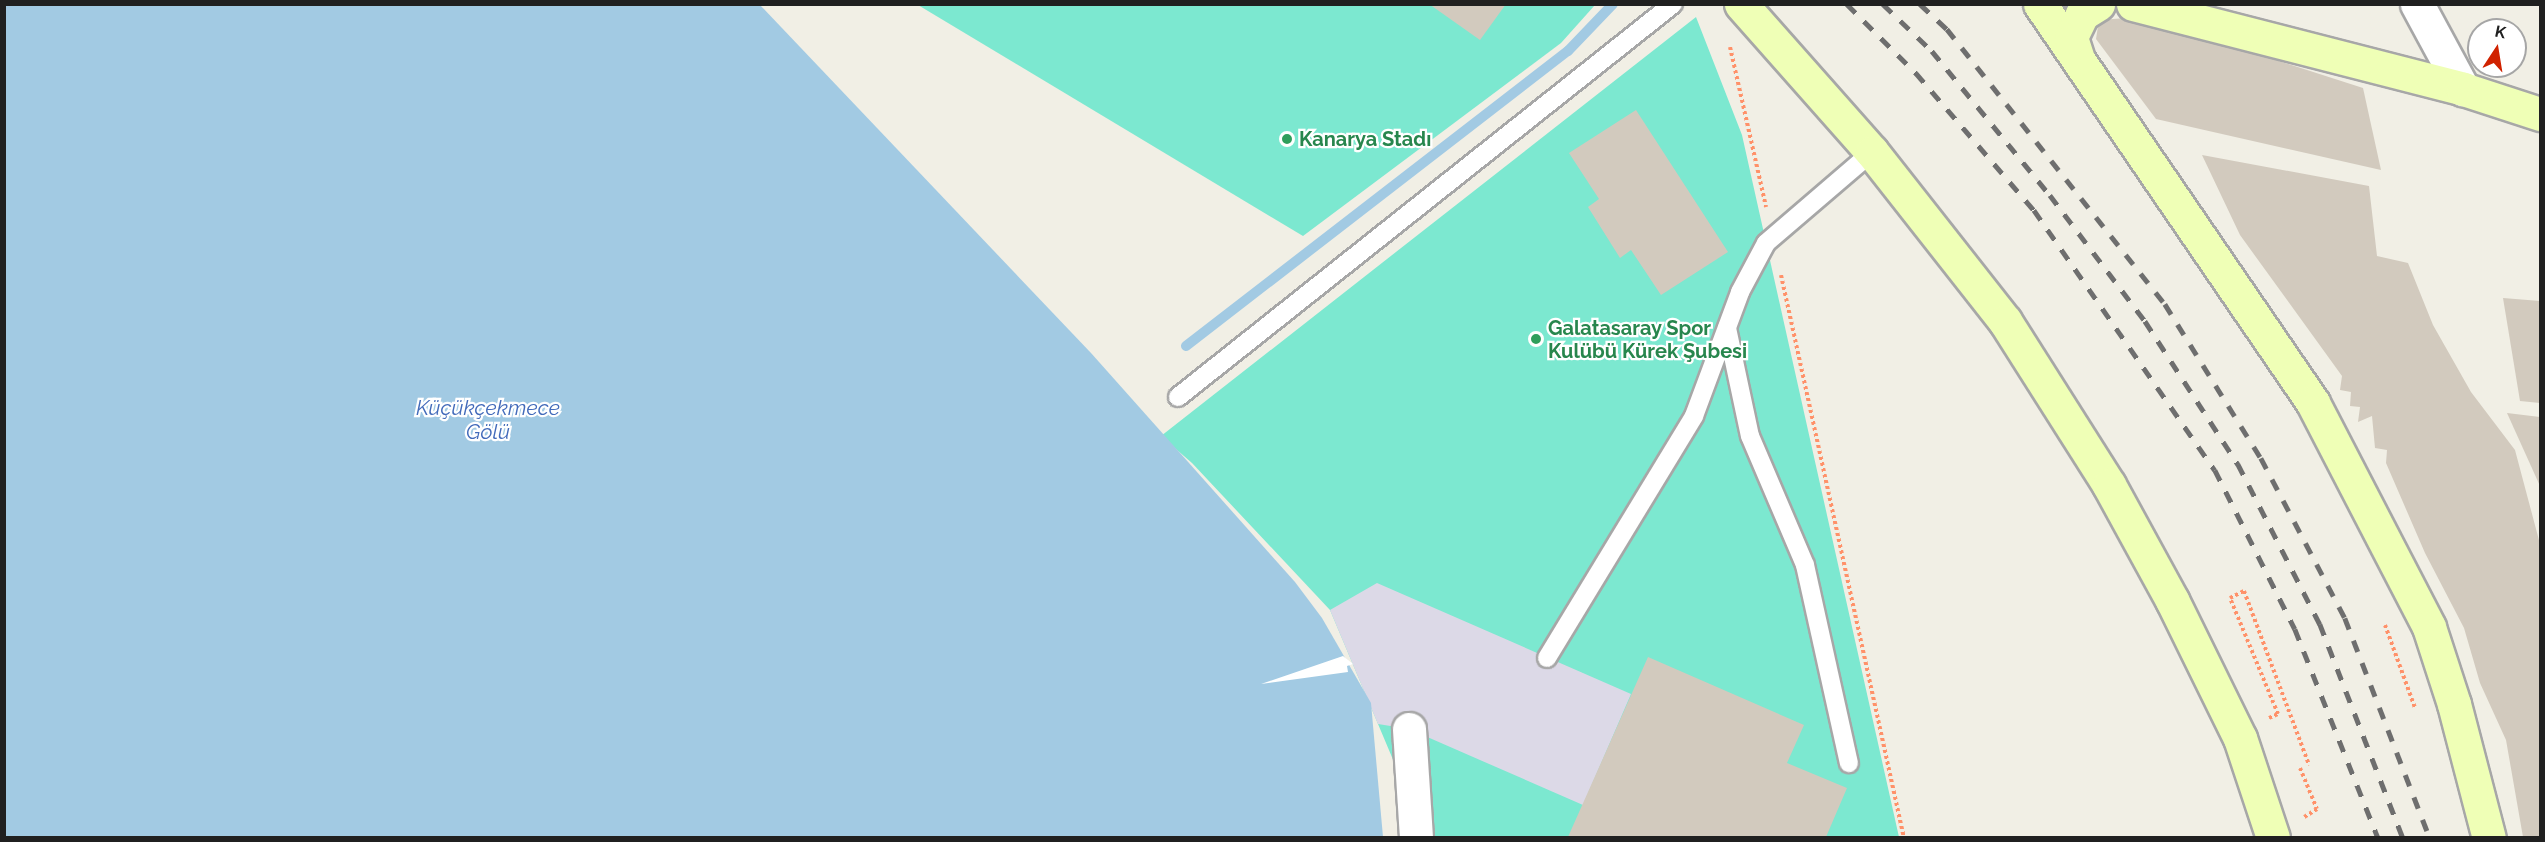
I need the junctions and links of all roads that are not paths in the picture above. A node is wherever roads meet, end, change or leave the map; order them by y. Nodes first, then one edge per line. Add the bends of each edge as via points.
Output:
1 (1673, 4) edge
2 (1741, 4) edge
3 (2040, 4) edge
4 (2098, 4) edge
5 (2133, 4) edge
6 (2416, 4) edge
7 (2078, 58) junction
8 (2463, 89) junction
9 (2541, 114) edge
10 (1872, 152) junction
11 (1727, 328) junction
12 (1178, 397) dead end
13 (1547, 658) dead end
14 (1409, 729) dead end
15 (1849, 763) dead end
16 (1416, 837) edge
17 (2273, 837) edge
18 (2489, 837) edge

1 - 12 lane
2 - 10 street
3 - 7 street
4 - 7 street via 2082,14 2071,37
5 - 8 street
6 - 8 street
7 - 18 street via 2318,413 2429,627
8 - 9 street
10 - 11 lane via 1773,236 1740,292
10 - 17 street via 2004,321 2109,485 2172,600 2240,738
11 - 13 lane via 1694,416
11 - 15 lane via 1750,436 1805,565
14 - 16 street

